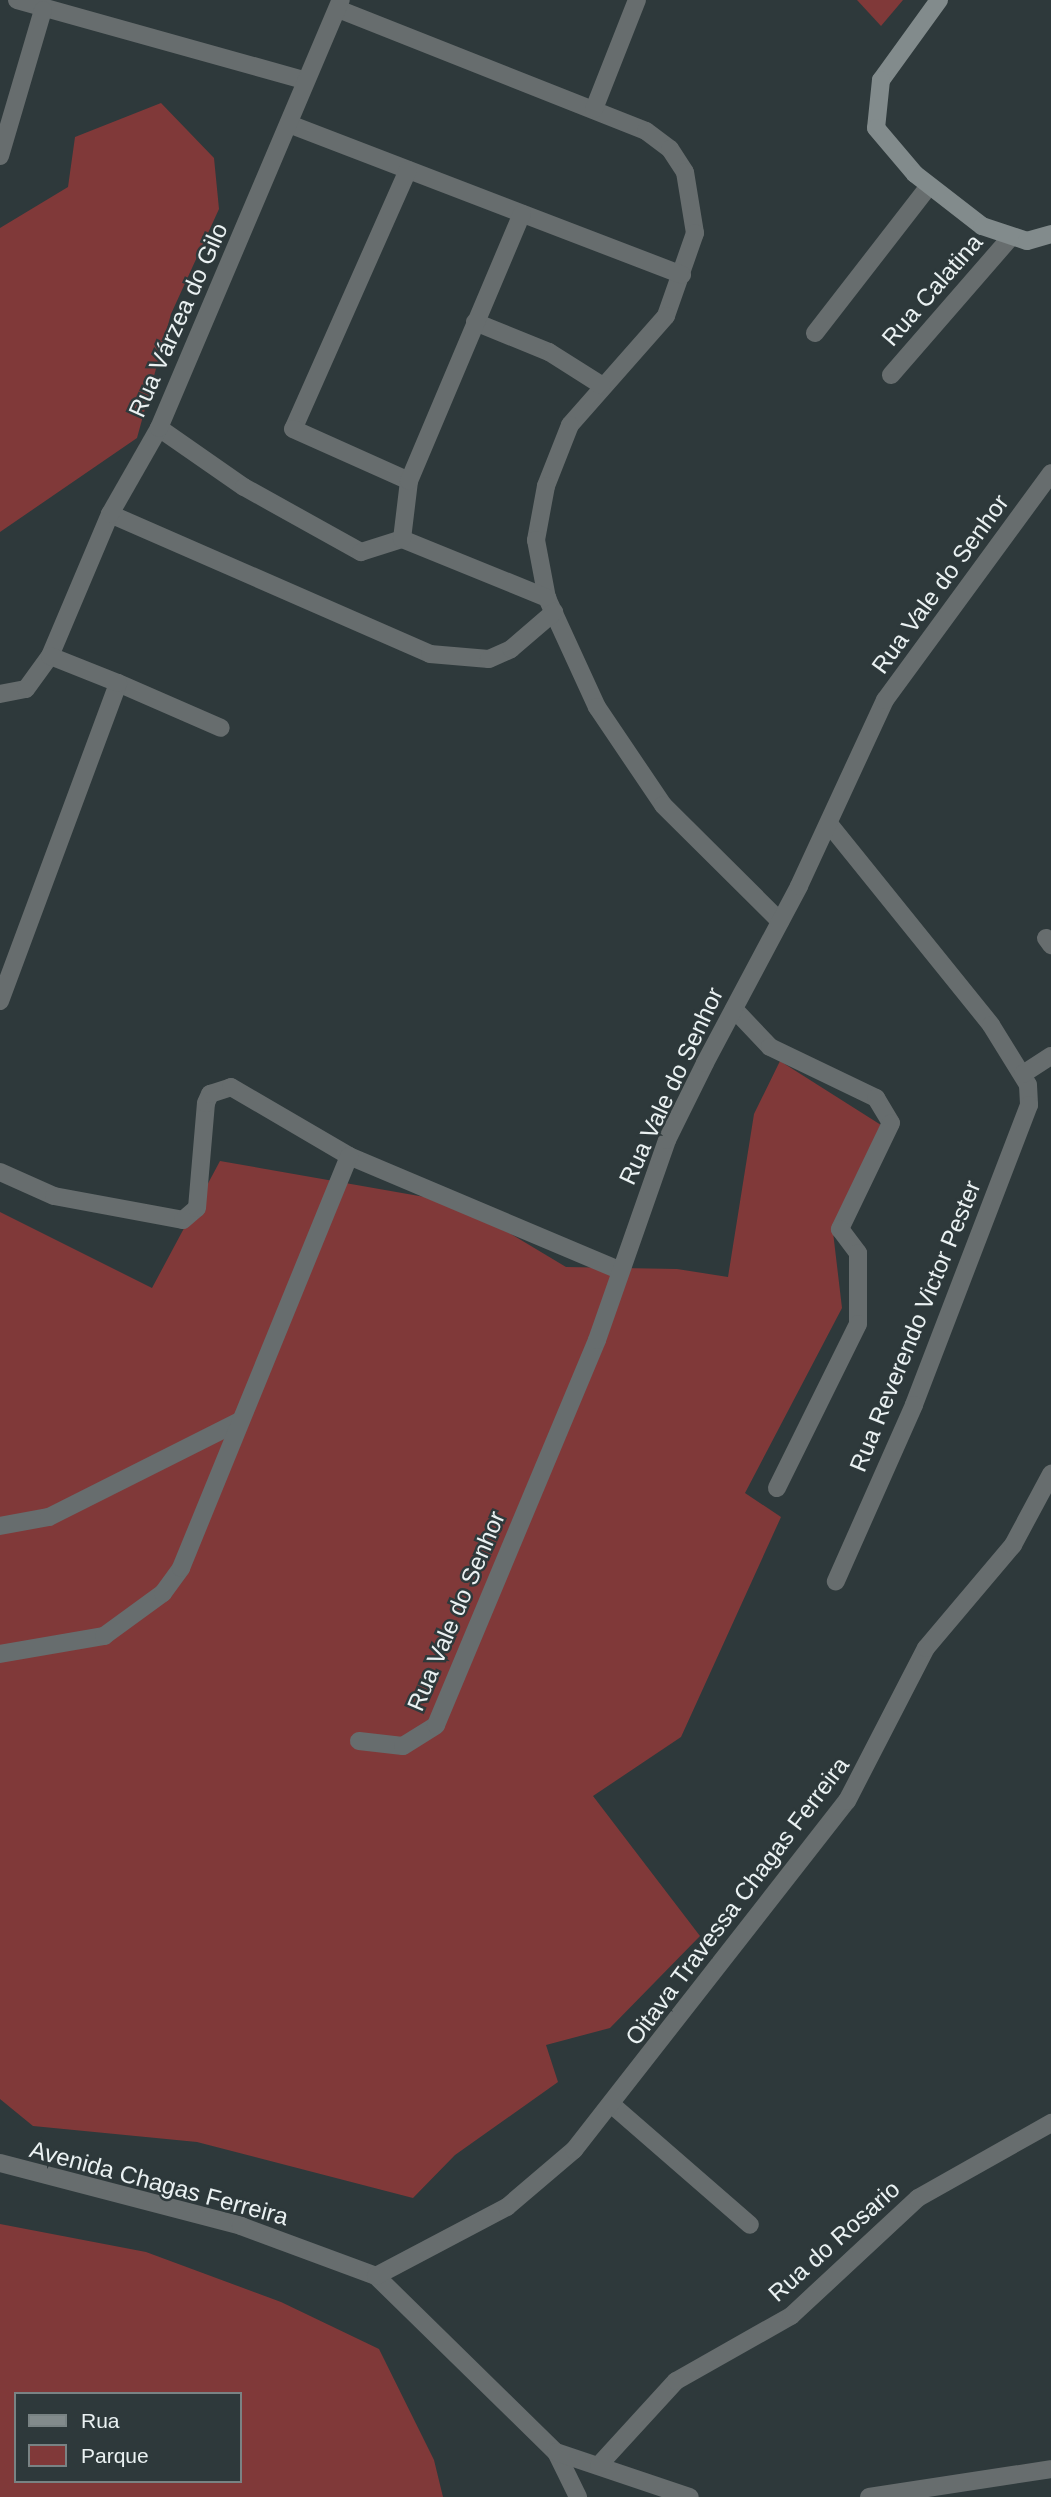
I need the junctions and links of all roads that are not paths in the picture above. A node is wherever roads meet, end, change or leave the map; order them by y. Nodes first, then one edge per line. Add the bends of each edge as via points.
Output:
1 (17, 0) edge
2 (637, 0) edge
3 (939, 0) edge
4 (340, 5) edge
5 (43, 10) junction
6 (303, 80) junction
7 (594, 109) junction
8 (289, 124) junction
9 (0, 156) edge
10 (408, 170) junction
11 (929, 186) junction
12 (522, 214) junction
13 (1051, 234) edge
14 (1019, 239) junction
15 (682, 275) junction
16 (475, 322) junction
17 (815, 334) dead end
18 (891, 375) dead end
19 (601, 385) junction
20 (159, 428) junction
21 (1051, 473) edge
22 (409, 481) junction
23 (110, 514) junction
24 (402, 539) junction
25 (551, 605) junction
26 (50, 656) junction
27 (118, 683) junction
28 (0, 694) edge
29 (221, 728) dead end
30 (829, 824) junction
31 (780, 921) junction
32 (0, 1001) edge
33 (734, 1009) junction
34 (1051, 1056) edge
35 (1026, 1080) junction
36 (349, 1156) junction
37 (0, 1172) edge
38 (620, 1270) junction
39 (240, 1421) junction
40 (1051, 1474) edge
41 (777, 1488) dead end
42 (0, 1526) edge
43 (836, 1581) dead end
44 (0, 1654) edge
45 (359, 1741) dead end
46 (611, 2105) junction
47 (1051, 2123) edge
48 (0, 2163) edge
49 (750, 2225) dead end
50 (376, 2276) junction
51 (556, 2452) junction
52 (599, 2465) junction
53 (1051, 2469) edge
54 (578, 2497) edge
55 (690, 2497) edge
56 (869, 2497) edge

1 - 5 street
2 - 7 street
3 - 11 street via 881,80 876,128
4 - 6 street, Rua Várzea do Gilo
4 - 7 street
5 - 6 street
5 - 9 street
6 - 8 street, Rua Várzea do Gilo
7 - 15 street via 646,131 670,149 685,172 696,215
8 - 10 street
8 - 20 street, Rua Várzea do Gilo
10 - 12 street
10 - 22 street via 293,429
11 - 14 street via 982,226
11 - 17 street
12 - 15 street
12 - 16 street
13 - 14 street
14 - 18 street, Rua Calatina
15 - 19 street via 651,339
16 - 19 street via 550,352
16 - 22 street
19 - 25 street via 570,425 540,510 536,540
20 - 23 street, Rua Várzea do Gilo
20 - 24 street via 244,487 361,552
21 - 30 street, Rua Vale do Senhor via 885,700
22 - 24 street
23 - 25 street via 430,654 489,659 512,649
23 - 26 street, Rua Várzea do Gilo
24 - 25 street
25 - 31 street via 597,707 648,785
26 - 27 street
26 - 28 street, Rua Várzea do Gilo via 26,689
27 - 29 street
27 - 32 street
30 - 31 street, Rua Vale do Senhor
30 - 35 street via 991,1025
31 - 33 street, Rua Vale do Senhor
33 - 38 street, Rua Vale do Senhor via 667,1140
33 - 41 street via 770,1047 876,1098 891,1123 840,1228 858,1253 858,1324
34 - 35 street
35 - 43 street, Rua Reverendo Victor Pester via 1029,1105 914,1405
36 - 37 street via 230,1087 210,1094 206,1103 197,1208 183,1220 54,1196
36 - 38 street
36 - 39 street
38 - 45 street, Rua Vale do Senhor via 597,1340 436,1725 403,1746
39 - 42 street via 49,1517
39 - 44 street via 200,1533 163,1593 104,1636
40 - 46 street, Oitava Travessa Chagas Ferreira via 1013,1545 926,1648 847,1801
46 - 49 street
46 - 50 street, Oitava Travessa Chagas Ferreira via 535,2187
47 - 52 street, Rua do Rosario via 918,2198 791,2316 676,2381
48 - 50 street, Avenida Chagas Ferreira via 241,2226
50 - 51 street, Avenida Chagas Ferreira
51 - 52 street
51 - 54 street, Avenida Chagas Ferreira
52 - 55 street
53 - 56 street

